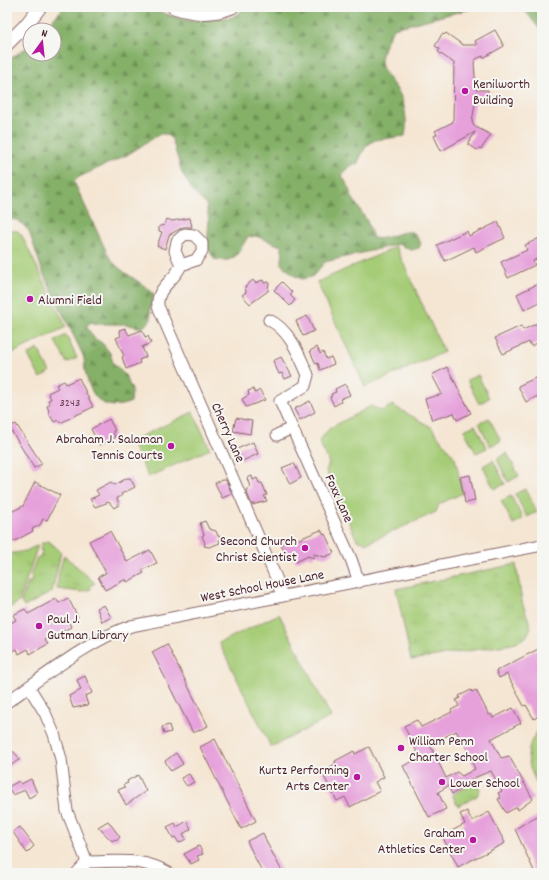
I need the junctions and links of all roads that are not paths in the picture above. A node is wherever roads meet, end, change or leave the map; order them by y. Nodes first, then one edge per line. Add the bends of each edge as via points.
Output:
1 (40, 7) edge
2 (51, 7) edge
3 (174, 7) edge
4 (232, 7) edge
5 (39, 22) edge
6 (22, 40) edge
7 (7, 44) edge
8 (7, 54) edge
9 (181, 265) dead end
10 (270, 320) dead end
11 (292, 428) junction
12 (278, 434) dead end
13 (542, 545) edge
14 (359, 582) junction
15 (282, 596) junction
16 (29, 687) junction
17 (7, 702) edge
18 (87, 862) junction
19 (77, 873) edge
20 (169, 873) edge

1 - 7 main road
2 - 5 main road
3 - 4 main road via 206,13
6 - 8 main road
9 - 15 street, Cherry Lane via 159,295 159,310
10 - 11 street, Foxx Lane via 288,334 308,375 305,386 280,400
11 - 12 street
11 - 14 street, Foxx Lane
13 - 14 street, West School House Lane
14 - 15 street, West School House Lane
15 - 16 street, West School House Lane via 125,628 91,645
16 - 17 street, West School House Lane
16 - 18 street via 45,713 56,740 63,766 67,811
18 - 19 street
18 - 20 street via 139,861

